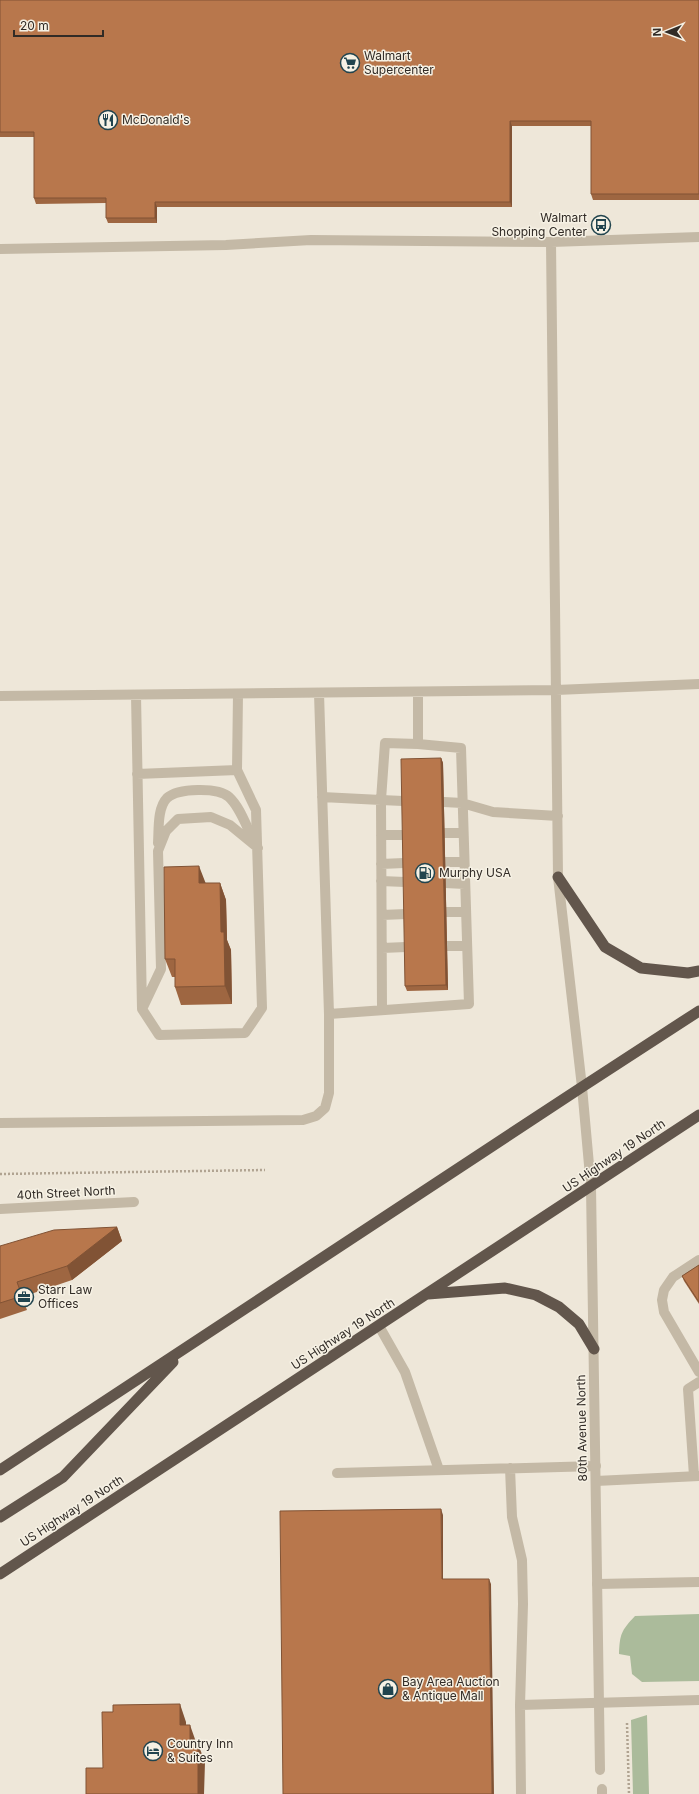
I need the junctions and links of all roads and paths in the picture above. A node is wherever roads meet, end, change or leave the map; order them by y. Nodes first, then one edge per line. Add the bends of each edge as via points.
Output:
1 (699, 237) edge
2 (551, 242) junction
3 (0, 249) edge
4 (699, 684) edge
5 (556, 690) junction
6 (418, 692) junction
7 (319, 693) junction
8 (238, 694) junction
9 (136, 695) junction
10 (0, 696) edge
11 (418, 744) junction
12 (236, 770) junction
13 (137, 774) junction
14 (322, 797) junction
15 (381, 800) junction
16 (403, 801) edge
17 (444, 802) dead end
18 (462, 802) junction
19 (558, 816) junction
20 (445, 833) dead end
21 (463, 833) junction
22 (381, 835) junction
23 (404, 835) edge
24 (258, 848) junction
25 (158, 851) junction
26 (445, 862) edge
27 (464, 862) junction
28 (404, 863) edge
29 (381, 864) junction
30 (558, 877) junction
31 (381, 881) junction
32 (405, 882) edge
33 (444, 883) edge
34 (465, 884) junction
35 (446, 912) edge
36 (466, 912) junction
37 (406, 914) edge
38 (382, 915) junction
39 (447, 946) edge
40 (467, 946) junction
41 (406, 947) edge
42 (382, 948) junction
43 (699, 971) edge
44 (142, 1009) junction
45 (382, 1010) junction
46 (699, 1012) edge
47 (329, 1014) junction
48 (582, 1086) junction
49 (699, 1115) edge
50 (0, 1122) edge
51 (265, 1170) dead end
52 (0, 1174) edge
53 (591, 1187) junction
54 (134, 1202) dead end
55 (0, 1209) edge
56 (699, 1260) edge
57 (427, 1294) junction
58 (379, 1326) junction
59 (187, 1347) junction
60 (594, 1349) junction
61 (699, 1372) edge
62 (699, 1382) edge
63 (596, 1466) junction
64 (510, 1468) junction
65 (0, 1470) edge
66 (440, 1470) junction
67 (337, 1473) dead end
68 (696, 1476) edge
69 (596, 1480) junction
70 (0, 1517) edge
71 (0, 1574) edge
72 (699, 1582) edge
73 (597, 1584) junction
74 (699, 1700) edge
75 (598, 1702) junction
76 (626, 1702) junction
77 (520, 1705) junction
78 (600, 1770) dead end
79 (521, 1794) edge
80 (629, 1794) edge

1 - 2 street
2 - 3 street via 311,240 226,245
2 - 5 street, 80th Avenue North
4 - 5 street
5 - 6 street
5 - 19 street, 80th Avenue North
6 - 7 street
6 - 11 street
7 - 8 street
7 - 14 street
8 - 9 street
8 - 12 street
9 - 10 street
9 - 13 street
11 - 15 street via 385,743
11 - 18 street via 461,748
12 - 13 street
12 - 24 street via 256,810
13 - 44 street
14 - 15 street
14 - 47 street
15 - 16 street
15 - 22 street
17 - 18 street
18 - 19 street via 493,812
18 - 21 street
19 - 30 street, 80th Avenue North
20 - 21 street
21 - 27 street
22 - 23 street
22 - 29 street
24 - 25 street via 230,824 211,817 178,819 166,831
24 - 25 street via 228,796 203,790 180,792 167,798 161,810
24 - 44 street via 262,1008 245,1033 159,1035
25 - 44 street via 161,969
26 - 27 street
27 - 34 street
28 - 29 street
29 - 31 street
30 - 43 highway via 605,947 641,968
30 - 48 street, 80th Avenue North
31 - 32 street
31 - 38 street
33 - 34 street
34 - 36 street
35 - 36 street
36 - 40 street
37 - 38 street
38 - 42 street
39 - 40 street
40 - 45 street via 469,1004
41 - 42 street
42 - 45 street
45 - 47 street
46 - 48 highway
47 - 50 street via 328,1101 325,1108 309,1119
48 - 53 street, 80th Avenue North
48 - 59 highway
49 - 53 highway, US Highway 19 North
51 - 52 path
53 - 57 highway, US Highway 19 North
53 - 60 street, 80th Avenue North
54 - 55 street, 40th Street North
56 - 61 street via 673,1277 664,1290 662,1300 664,1312
57 - 58 highway, US Highway 19 North
57 - 60 highway via 505,1288 536,1295 559,1307 579,1324
58 - 66 street via 405,1372
58 - 71 highway, US Highway 19 North
59 - 65 highway
59 - 70 highway via 63,1477
60 - 63 street, 80th Avenue North
62 - 68 street via 688,1389
63 - 64 street
63 - 69 street, 80th Avenue North
64 - 66 street
64 - 77 street via 512,1517 522,1560
66 - 67 street
68 - 69 street
69 - 73 street, 80th Avenue North
72 - 73 street
73 - 75 street, 80th Avenue North
74 - 76 street
75 - 76 street
75 - 77 street
75 - 78 street, 80th Avenue North
76 - 80 path
77 - 79 street

